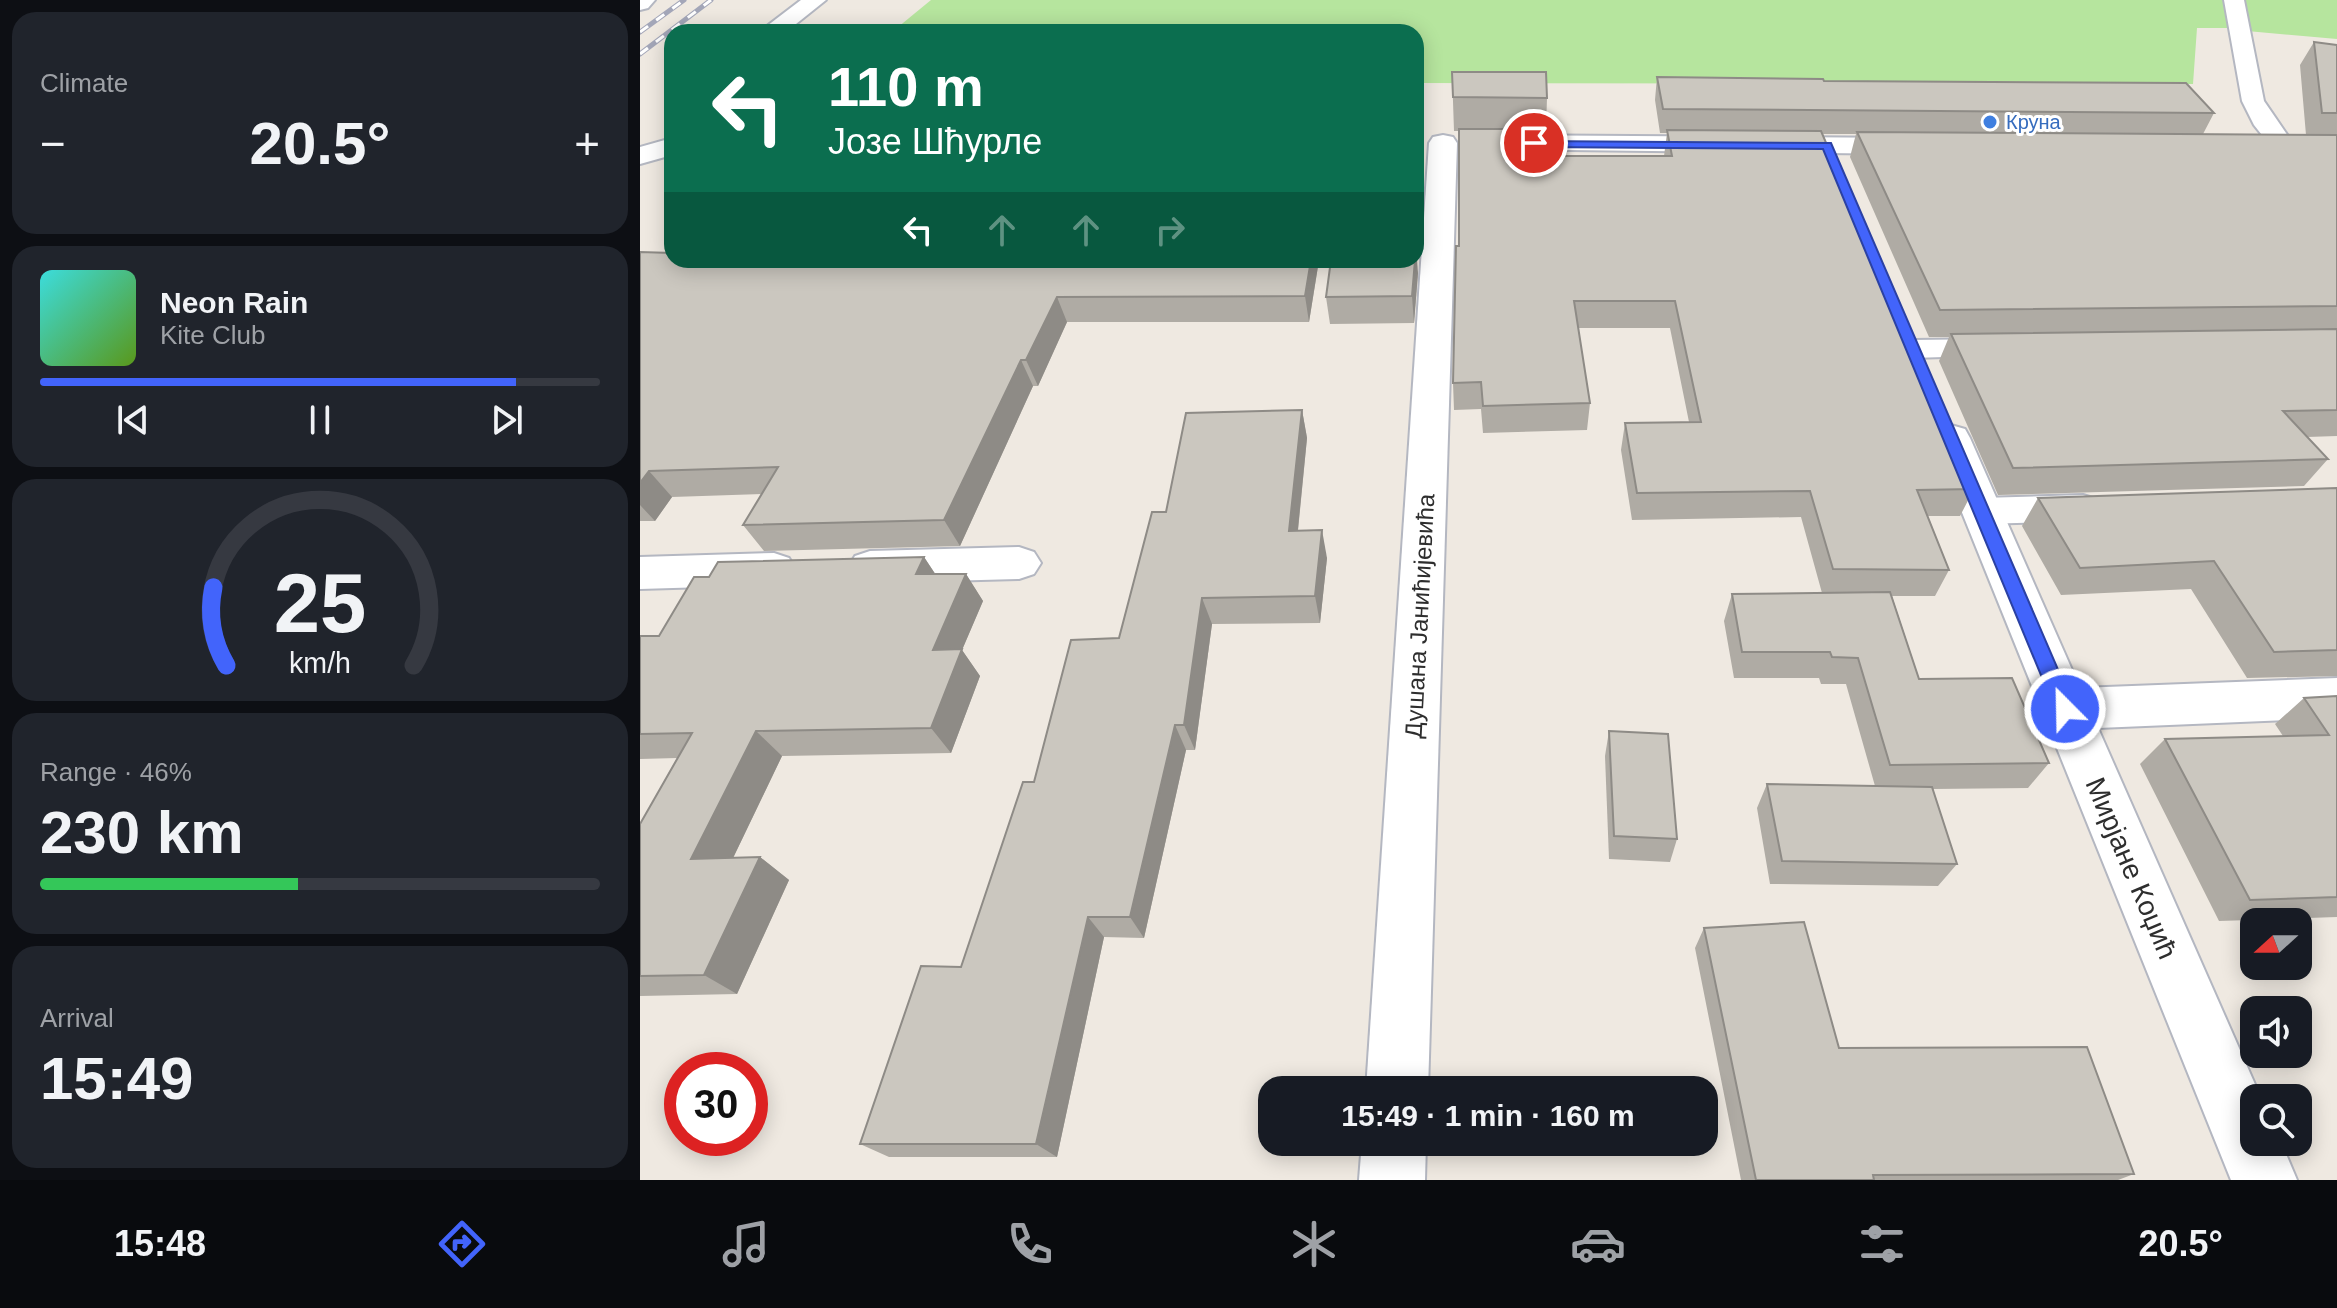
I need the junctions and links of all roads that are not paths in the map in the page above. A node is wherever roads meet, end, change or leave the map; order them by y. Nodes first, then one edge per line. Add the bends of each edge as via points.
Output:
1 (815, 0) edge
2 (2234, 0) edge
3 (782, 24) edge
4 (1430, 142) edge
5 (1827, 145) junction
6 (1936, 146) edge
7 (664, 148) edge
8 (2247, 149) edge
9 (2298, 149) joint
10 (640, 156) edge
11 (1845, 189) edge
12 (1895, 306) edge
13 (2023, 348) edge
14 (1913, 349) junction
15 (2121, 507) edge
16 (1981, 511) junction
17 (1019, 563) dead end
18 (640, 573) edge
19 (2337, 698) edge
20 (2065, 709) junction
21 (1397, 1076) edge
22 (1393, 1156) edge
23 (1392, 1180) edge
24 (2264, 1180) edge

1 - 3 street
2 - 9 lane via 2253,101 2266,125
4 - 5 street
4 - 21 street, Душана Јанићијевића
5 - 6 street
5 - 11 street
7 - 10 street
8 - 9 street
12 - 14 street, Мирјане Коџић
13 - 14 lane
14 - 16 street, Мирјане Коџић
15 - 16 lane
16 - 20 street, Мирјане Коџић
17 - 18 street
19 - 20 street
20 - 24 street, Мирјане Коџић
22 - 23 street

